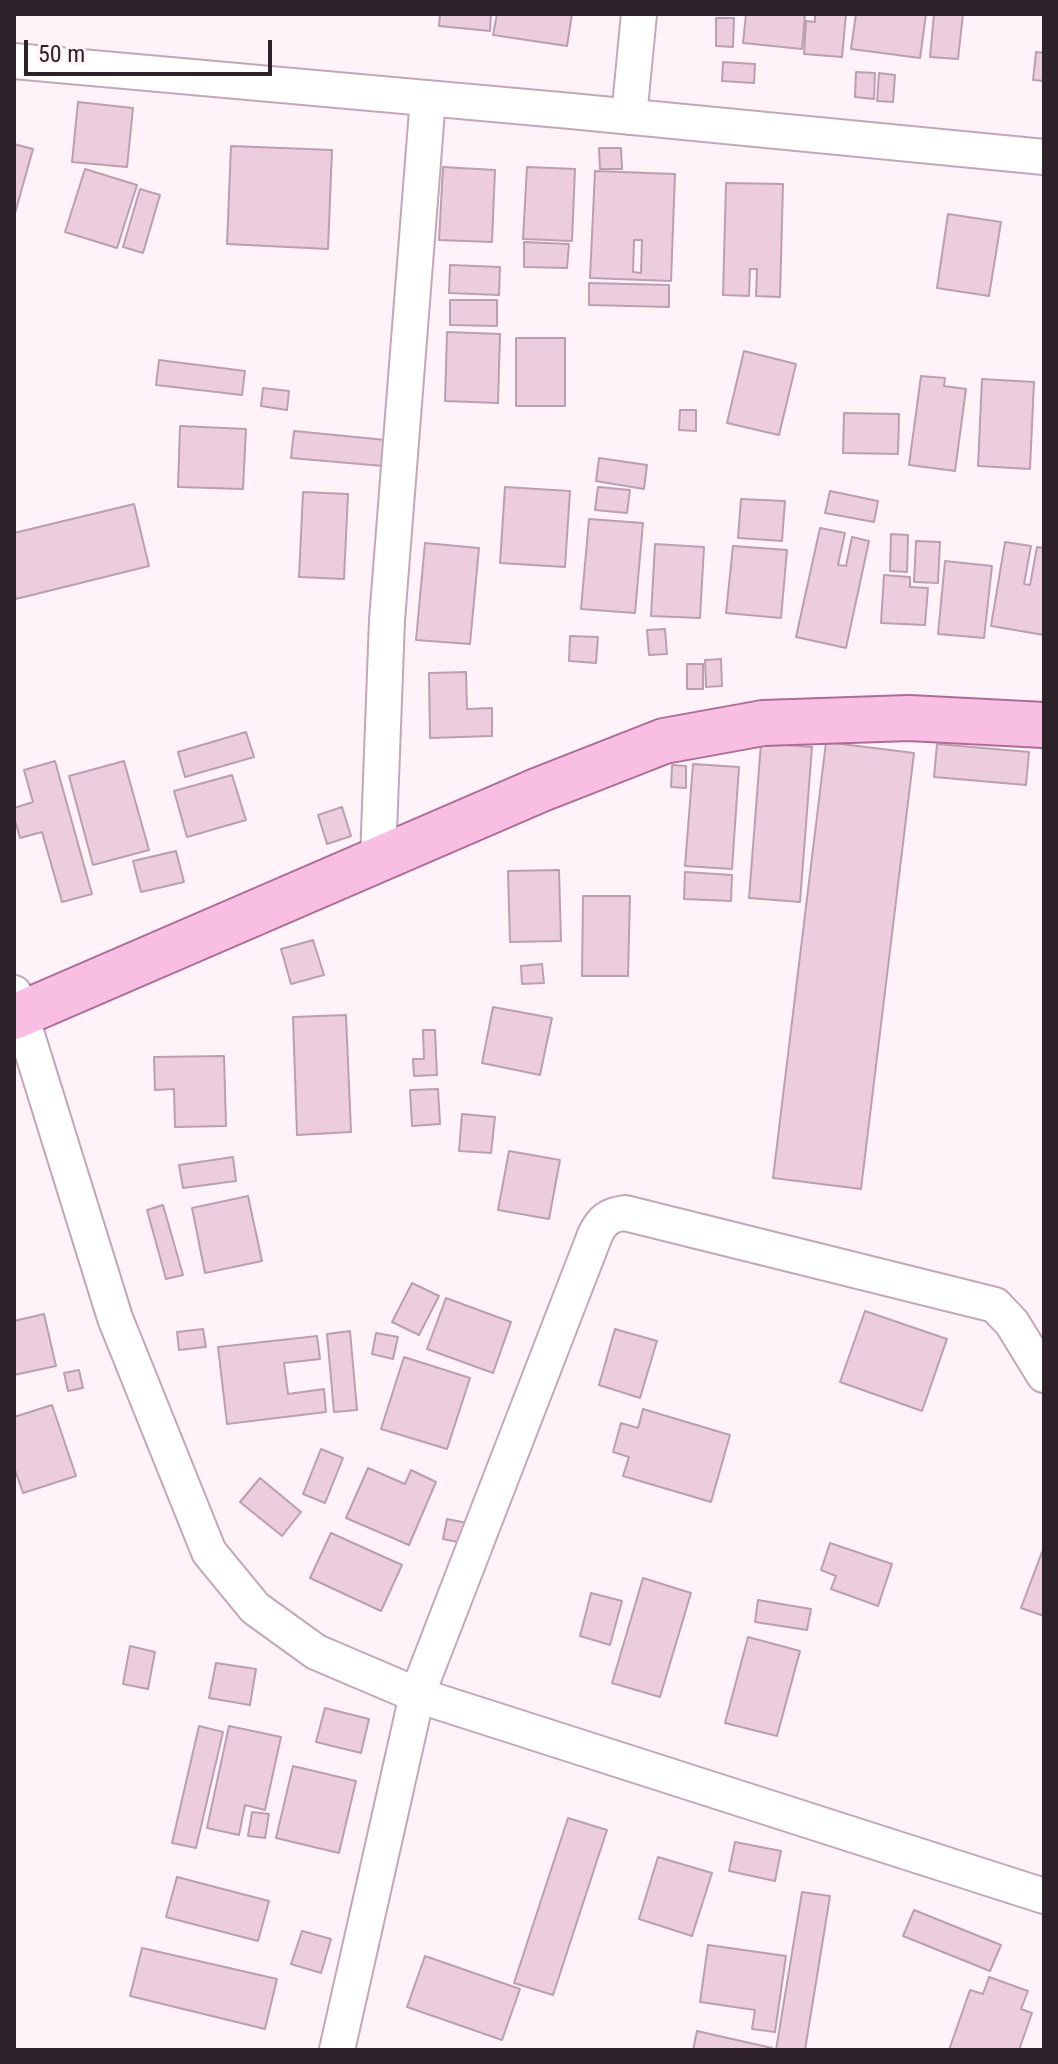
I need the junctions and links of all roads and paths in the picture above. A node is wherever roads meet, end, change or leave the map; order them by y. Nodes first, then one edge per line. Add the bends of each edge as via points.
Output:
1 (639, 14) edge
2 (14, 61) edge
3 (428, 98) junction
4 (629, 117) junction
5 (1044, 157) edge
6 (1044, 725) edge
7 (378, 859) junction
8 (16, 1008) edge
9 (1044, 1375) edge
10 (417, 1695) junction
11 (1044, 1896) edge
12 (337, 2050) edge

1 - 4 street
2 - 3 street
3 - 4 street
3 - 7 street via 387,620
4 - 5 street
6 - 7 main road via 909,718 763,723 664,741
7 - 8 main road
8 - 10 street via 115,1318 209,1552 255,1608 316,1652
9 - 10 street via 995,1305 625,1213 612,1215 595,1235
10 - 11 street
10 - 12 street

